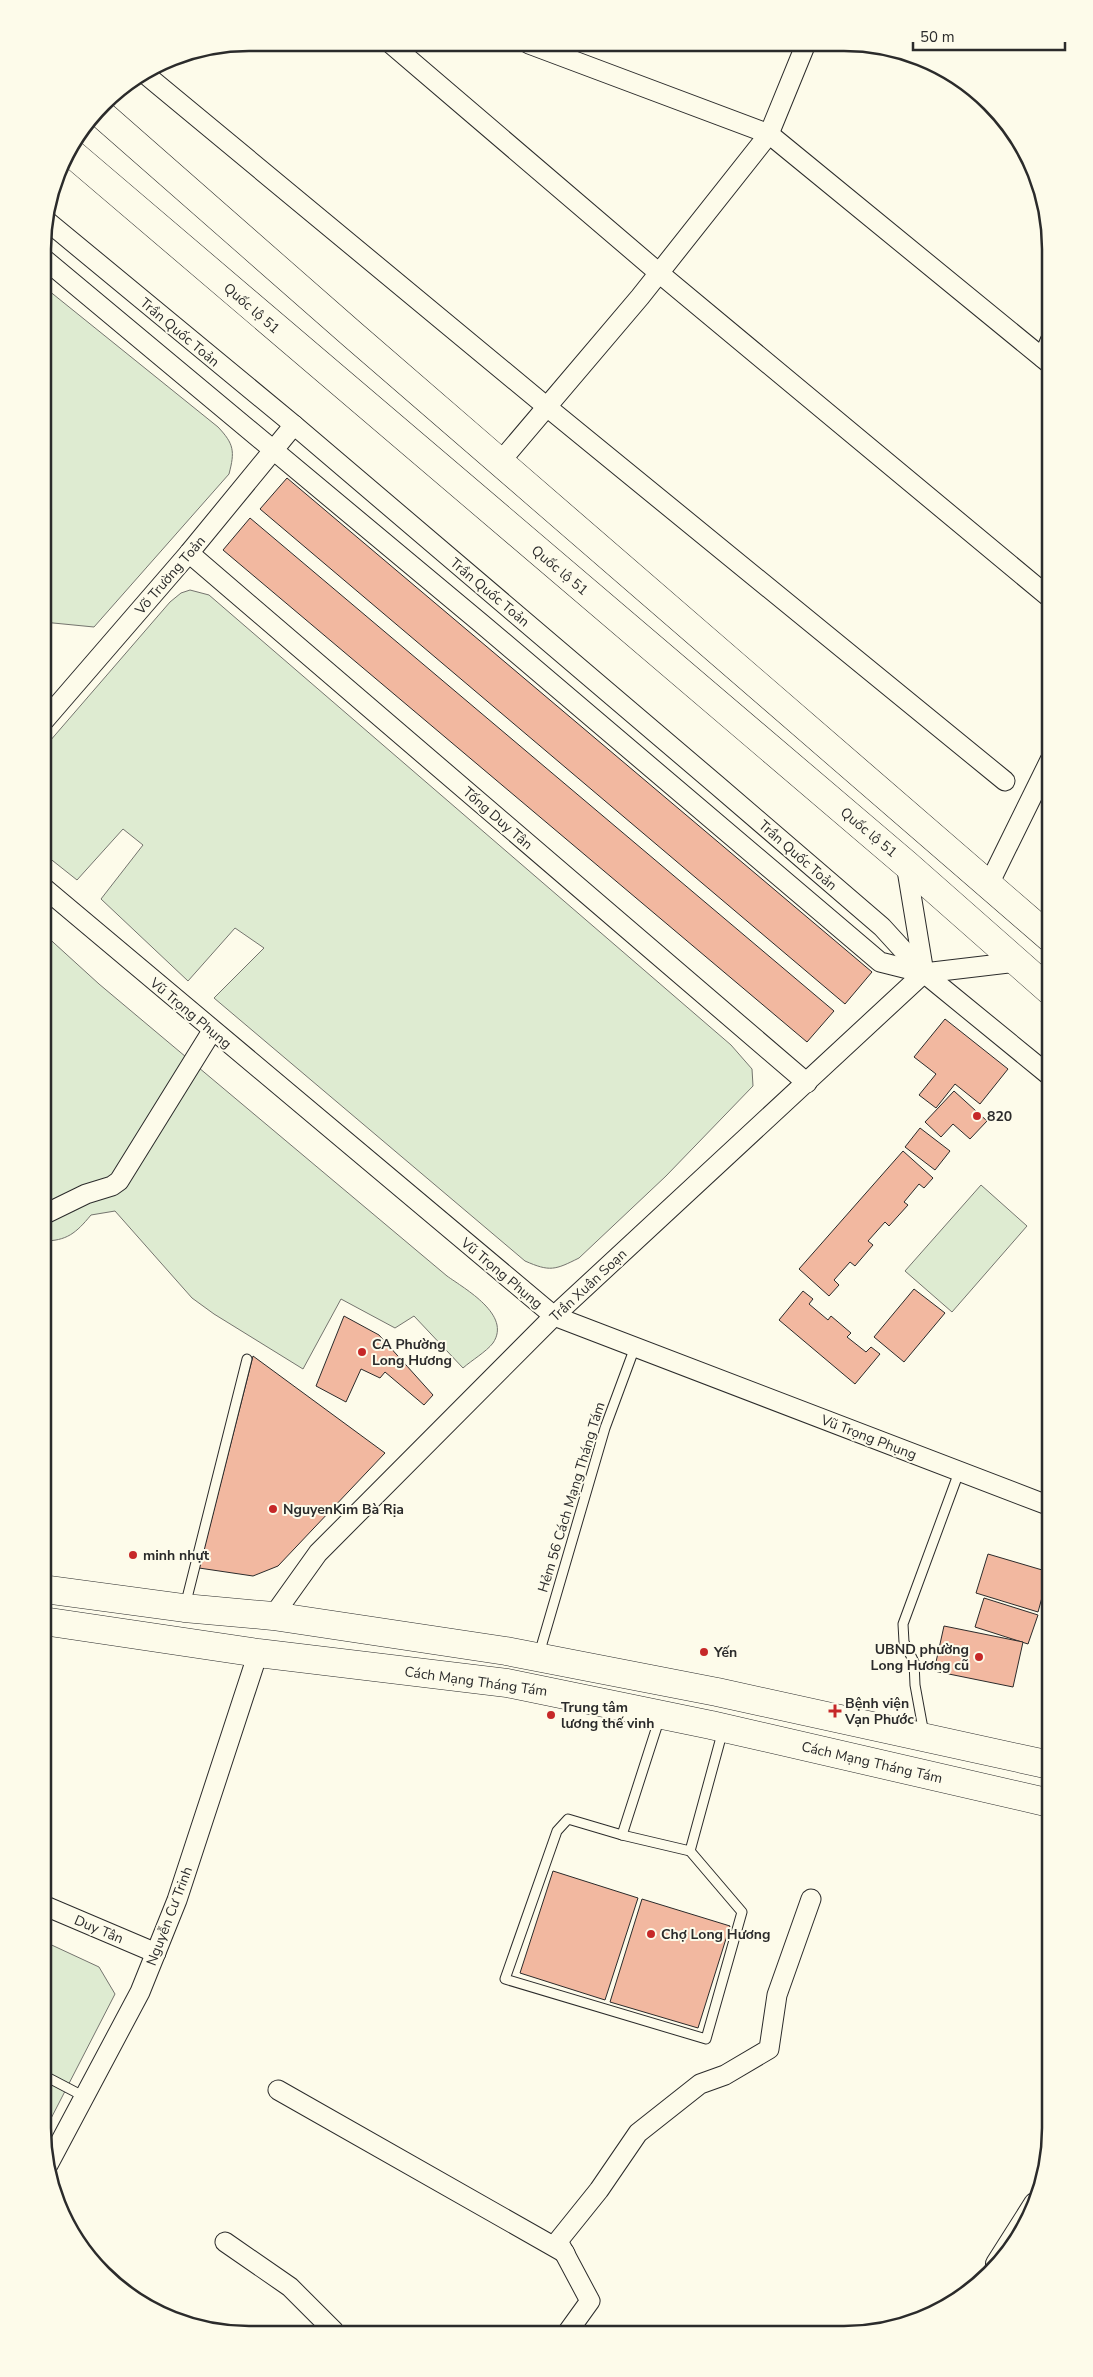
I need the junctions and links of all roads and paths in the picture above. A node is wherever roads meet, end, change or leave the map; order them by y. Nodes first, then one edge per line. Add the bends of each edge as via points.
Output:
1 (399, 51) edge
2 (548, 51) edge
3 (803, 51) edge
4 (150, 78) edge
5 (103, 116) edge
6 (769, 134) junction
7 (75, 156) edge
8 (53, 227) edge
9 (51, 265) edge
10 (659, 272) junction
11 (1042, 349) edge
12 (547, 407) junction
13 (294, 426) junction
14 (274, 450) junction
15 (500, 462) junction
16 (189, 553) junction
17 (1042, 591) edge
18 (499, 600) junction
19 (482, 624) junction
20 (51, 713) edge
21 (1042, 776) edge
22 (1005, 780) dead end
23 (718, 786) junction
24 (700, 808) junction
25 (906, 864) junction
26 (989, 884) junction
27 (51, 895) edge
28 (1042, 931) edge
29 (1017, 962) junction
30 (924, 973) junction
31 (1042, 984) edge
32 (212, 1031) junction
33 (1042, 1069) edge
34 (807, 1083) junction
35 (51, 1211) edge
36 (554, 1316) junction
37 (635, 1347) junction
38 (247, 1358) dead end
39 (959, 1472) junction
40 (1042, 1503) edge
41 (51, 1590) edge
42 (184, 1608) junction
43 (273, 1616) junction
44 (51, 1622) edge
45 (258, 1654) junction
46 (538, 1657) junction
47 (661, 1715) junction
48 (724, 1728) junction
49 (925, 1739) junction
50 (1042, 1764) edge
51 (1042, 1801) edge
52 (622, 1835) junction
53 (690, 1851) junction
54 (811, 1899) dead end
55 (51, 1909) edge
56 (156, 1953) junction
57 (51, 2080) edge
58 (278, 2090) dead end
59 (85, 2097) junction
60 (53, 2155) edge
61 (225, 2242) dead end
62 (565, 2253) junction
63 (329, 2326) edge
64 (572, 2326) edge

1 - 10 street
2 - 6 street
3 - 6 street
4 - 12 street
5 - 15 main road
6 - 10 street
6 - 11 street
7 - 25 main road, Quốc lộ 51
8 - 13 street, Trần Quốc Toản
9 - 14 street, Trần Quốc Toản
10 - 12 street
10 - 17 street
12 - 15 street
12 - 22 street
13 - 14 street, Võ Trường Toản
13 - 18 street, Trần Quốc Toản
14 - 16 street, Võ Trường Toản
14 - 19 street, Trần Quốc Toản
15 - 26 main road
16 - 20 street, Võ Trường Toản
16 - 34 street, Tống Duy Tân
18 - 19 street
18 - 23 street, Trần Quốc Toản
19 - 24 street, Trần Quốc Toản
21 - 26 street
23 - 24 street
23 - 30 street, Trần Quốc Toản via 882,927
24 - 30 street, Trần Quốc Toản via 880,962
25 - 29 main road, Quốc lộ 51
25 - 30 street
26 - 28 main road
27 - 32 street, Vũ Trọng Phụng
29 - 30 street
29 - 31 main road, Quốc lộ 51
30 - 33 street, Trần Quốc Toản
30 - 34 street, Trần Xuân Soạn
32 - 35 street via 119,1181
32 - 36 street, Vũ Trọng Phụng
34 - 36 street, Trần Xuân Soạn
36 - 37 street, Vũ Trọng Phụng
36 - 43 street, Trần Xuân Soạn via 318,1553
37 - 39 street, Vũ Trọng Phụng
37 - 46 lane, Hẻm 56 Cách Mạng Tháng Tám via 602,1437
38 - 42 lane
39 - 40 street, Vũ Trọng Phụng
39 - 49 lane via 903,1624 904,1642 914,1662
41 - 42 main road
42 - 43 main road
43 - 45 main road
43 - 46 main road
44 - 45 main road, Cách Mạng Tháng Tám
45 - 47 main road, Cách Mạng Tháng Tám via 508,1683
45 - 56 street, Nguyễn Cư Trinh via 177,1900
46 - 49 main road via 717,1692
47 - 48 main road, Cách Mạng Tháng Tám
47 - 52 lane
48 - 51 main road, Cách Mạng Tháng Tám
48 - 53 lane
49 - 50 main road
52 - 53 lane
52 - 53 lane via 568,1818 557,1831 505,1979 706,2039 742,1912
54 - 62 street via 777,1995 769,2049 725,2075 700,2084 638,2133 558,2241
55 - 56 street, Duy Tân
56 - 59 street, Nguyễn Cư Trinh via 140,1992
57 - 59 lane
58 - 62 street
59 - 60 street, Nguyễn Cư Trinh
61 - 63 street via 290,2287
62 - 64 street via 590,2301

